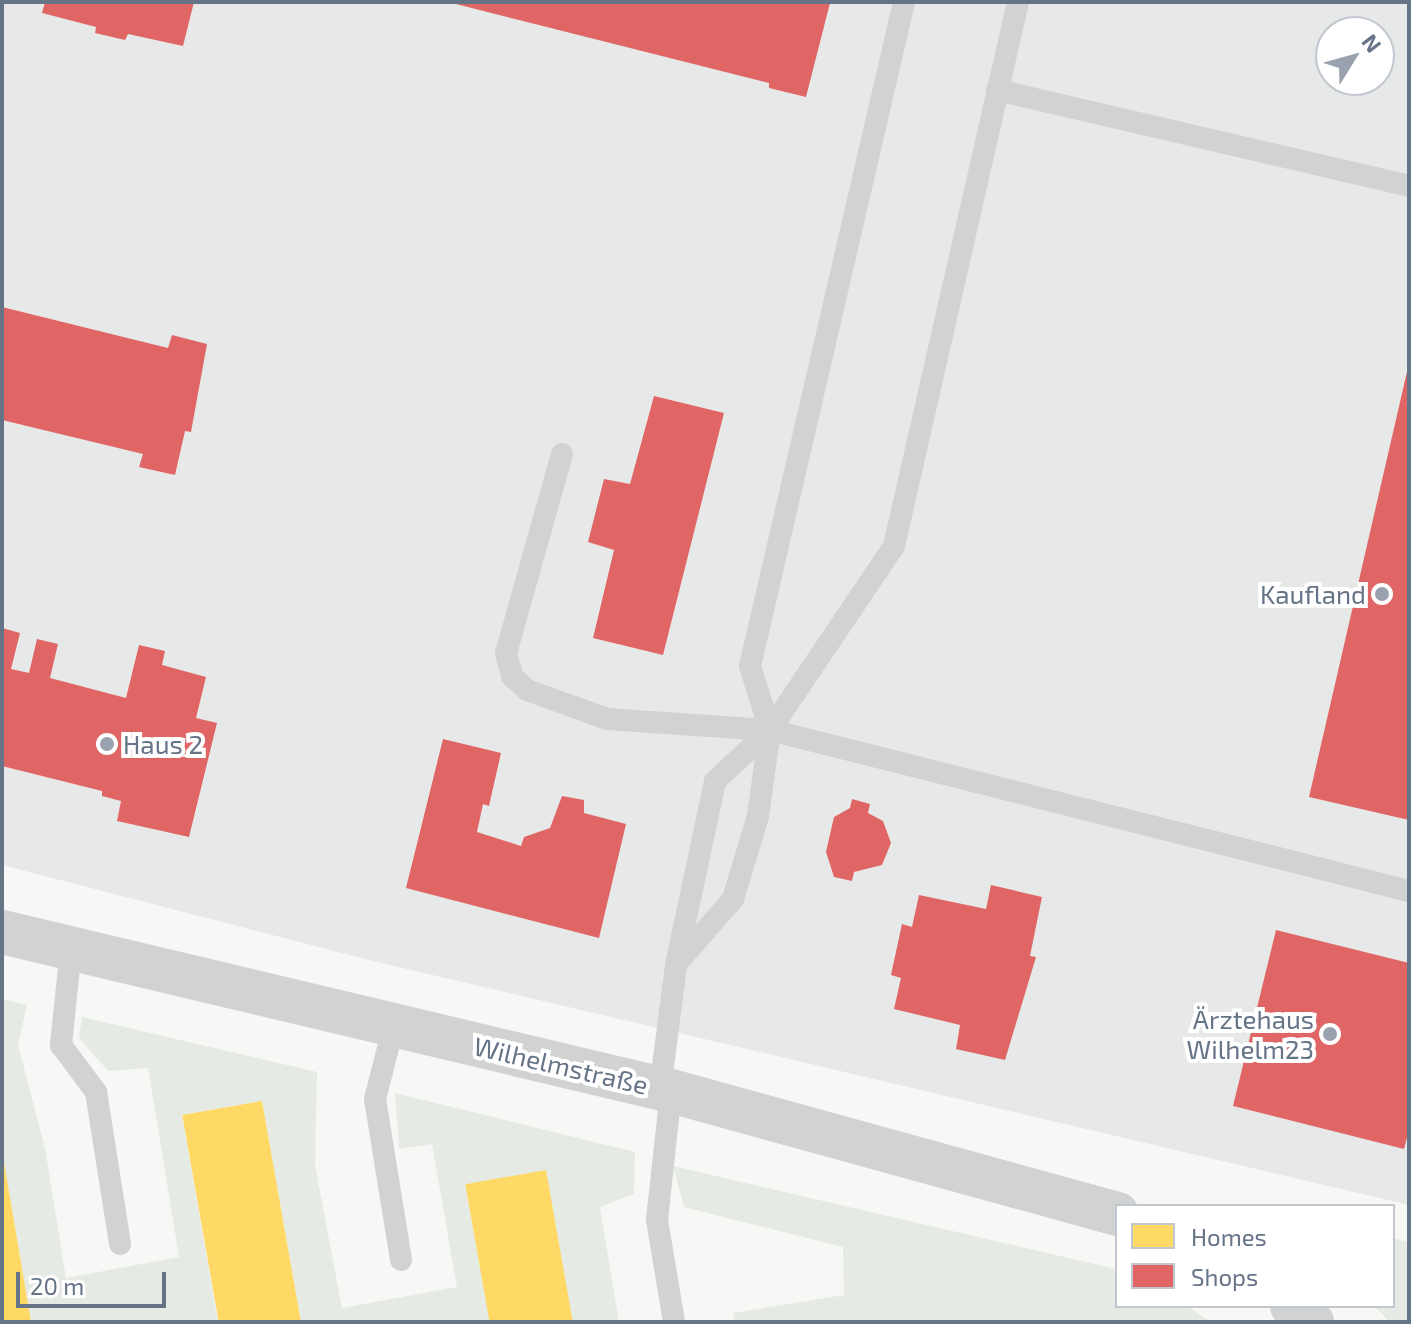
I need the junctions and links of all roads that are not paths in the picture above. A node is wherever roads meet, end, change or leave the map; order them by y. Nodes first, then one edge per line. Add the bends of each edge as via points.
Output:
1 (904, 2) edge
2 (1018, 2) edge
3 (997, 90) junction
4 (1409, 186) edge
5 (562, 454) dead end
6 (770, 730) junction
7 (1409, 891) edge
8 (2, 932) edge
9 (71, 948) junction
10 (676, 965) junction
11 (394, 1025) junction
12 (665, 1090) junction
13 (1115, 1213) edge
14 (120, 1244) dead end
15 (401, 1260) dead end
16 (1294, 1308) edge
17 (674, 1322) edge
18 (1312, 1322) edge

1 - 6 lane via 750,666
2 - 3 lane
3 - 4 lane
3 - 6 lane via 894,546
5 - 6 lane via 506,653 512,676 527,690 607,719
6 - 7 lane
6 - 10 lane via 758,816 733,899
6 - 10 lane via 715,781
8 - 9 street, Wilhelmstraße
9 - 11 street, Wilhelmstraße
9 - 14 lane via 61,1045 96,1092
10 - 12 lane
11 - 12 street, Wilhelmstraße
11 - 15 lane via 375,1099
12 - 13 street, Wilhelmstraße
12 - 17 lane via 657,1220
16 - 18 street

